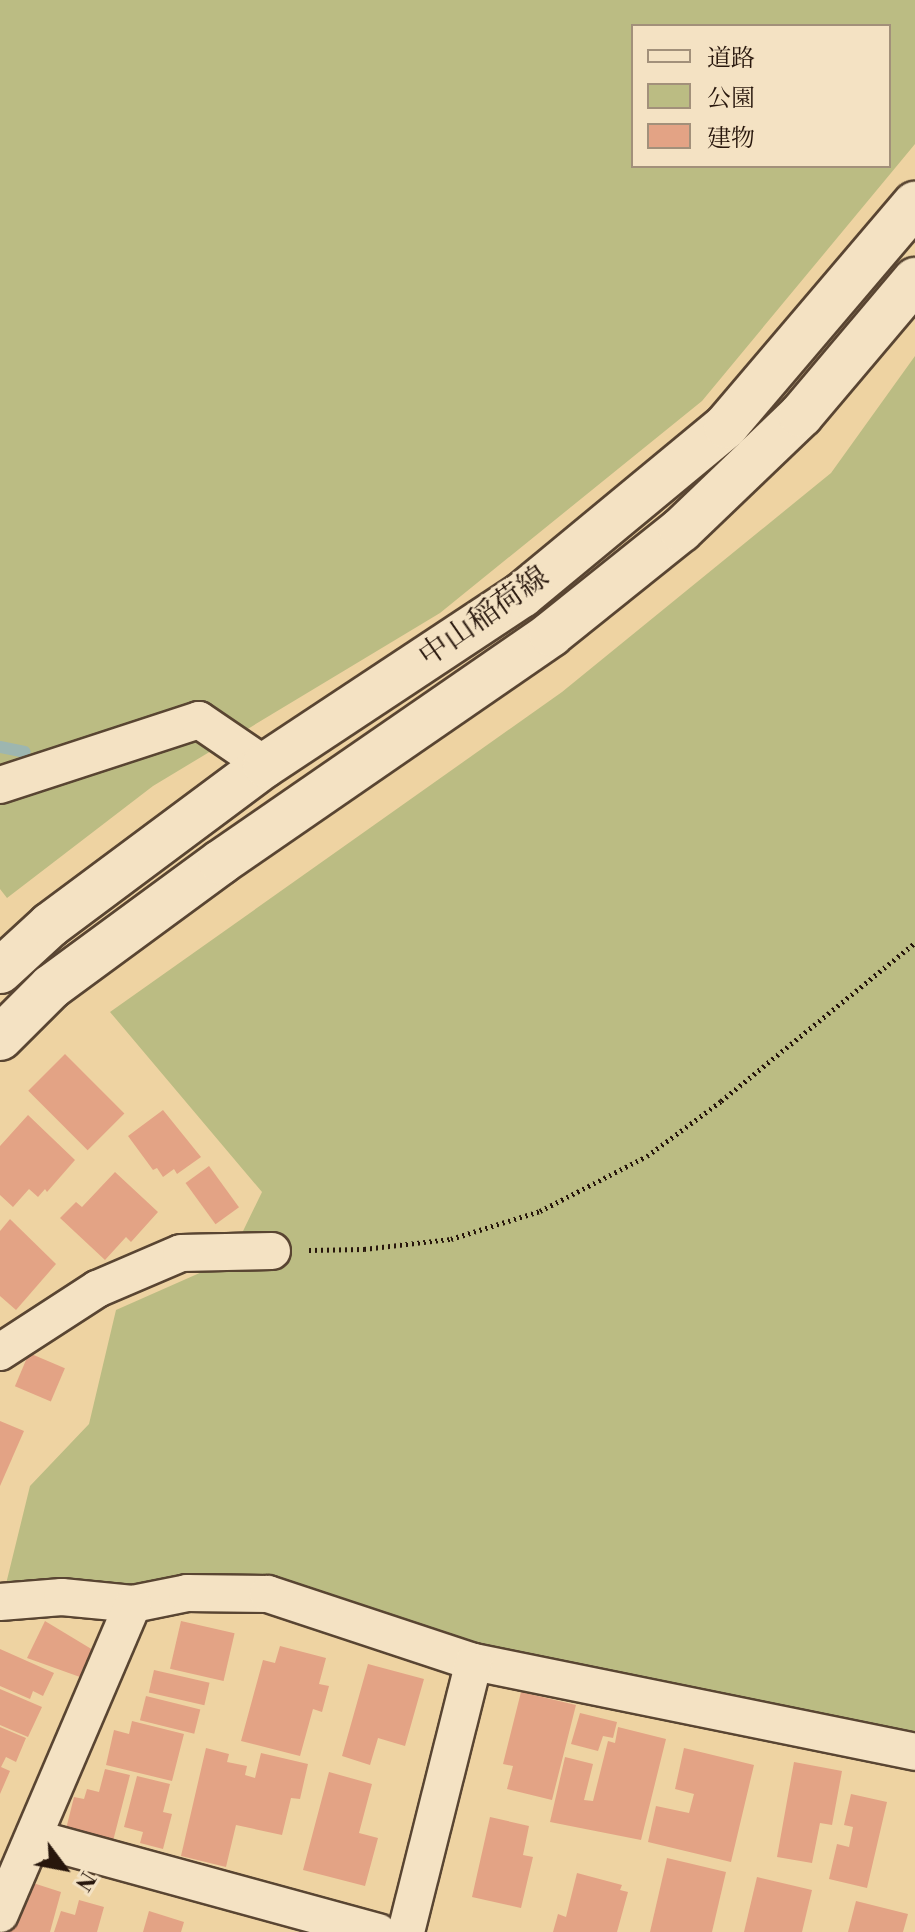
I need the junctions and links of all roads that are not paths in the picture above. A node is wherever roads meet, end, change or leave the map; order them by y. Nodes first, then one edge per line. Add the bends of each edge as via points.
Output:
1 (915, 204) edge
2 (915, 280) edge
3 (265, 765) junction
4 (0, 785) edge
5 (0, 971) edge
6 (0, 1038) edge
7 (272, 1251) road end
8 (0, 1352) edge
9 (0, 1602) edge
10 (133, 1604) junction
11 (474, 1662) junction
12 (915, 1752) edge
13 (34, 1838) junction
14 (0, 1914) edge
15 (378, 1932) edge
16 (406, 1932) edge

1 - 3 main road, 中山稲荷線 via 726,426 522,595
2 - 6 main road, 中山稲荷線 via 801,415 681,530 551,634 221,862 51,987
3 - 4 street via 199,720
3 - 5 main road, 中山稲荷線 via 50,925
7 - 8 street via 181,1253 97,1289
9 - 10 street via 62,1597
10 - 11 street via 187,1593 268,1594
10 - 13 street
11 - 12 street
11 - 16 street
13 - 14 street
13 - 15 street

